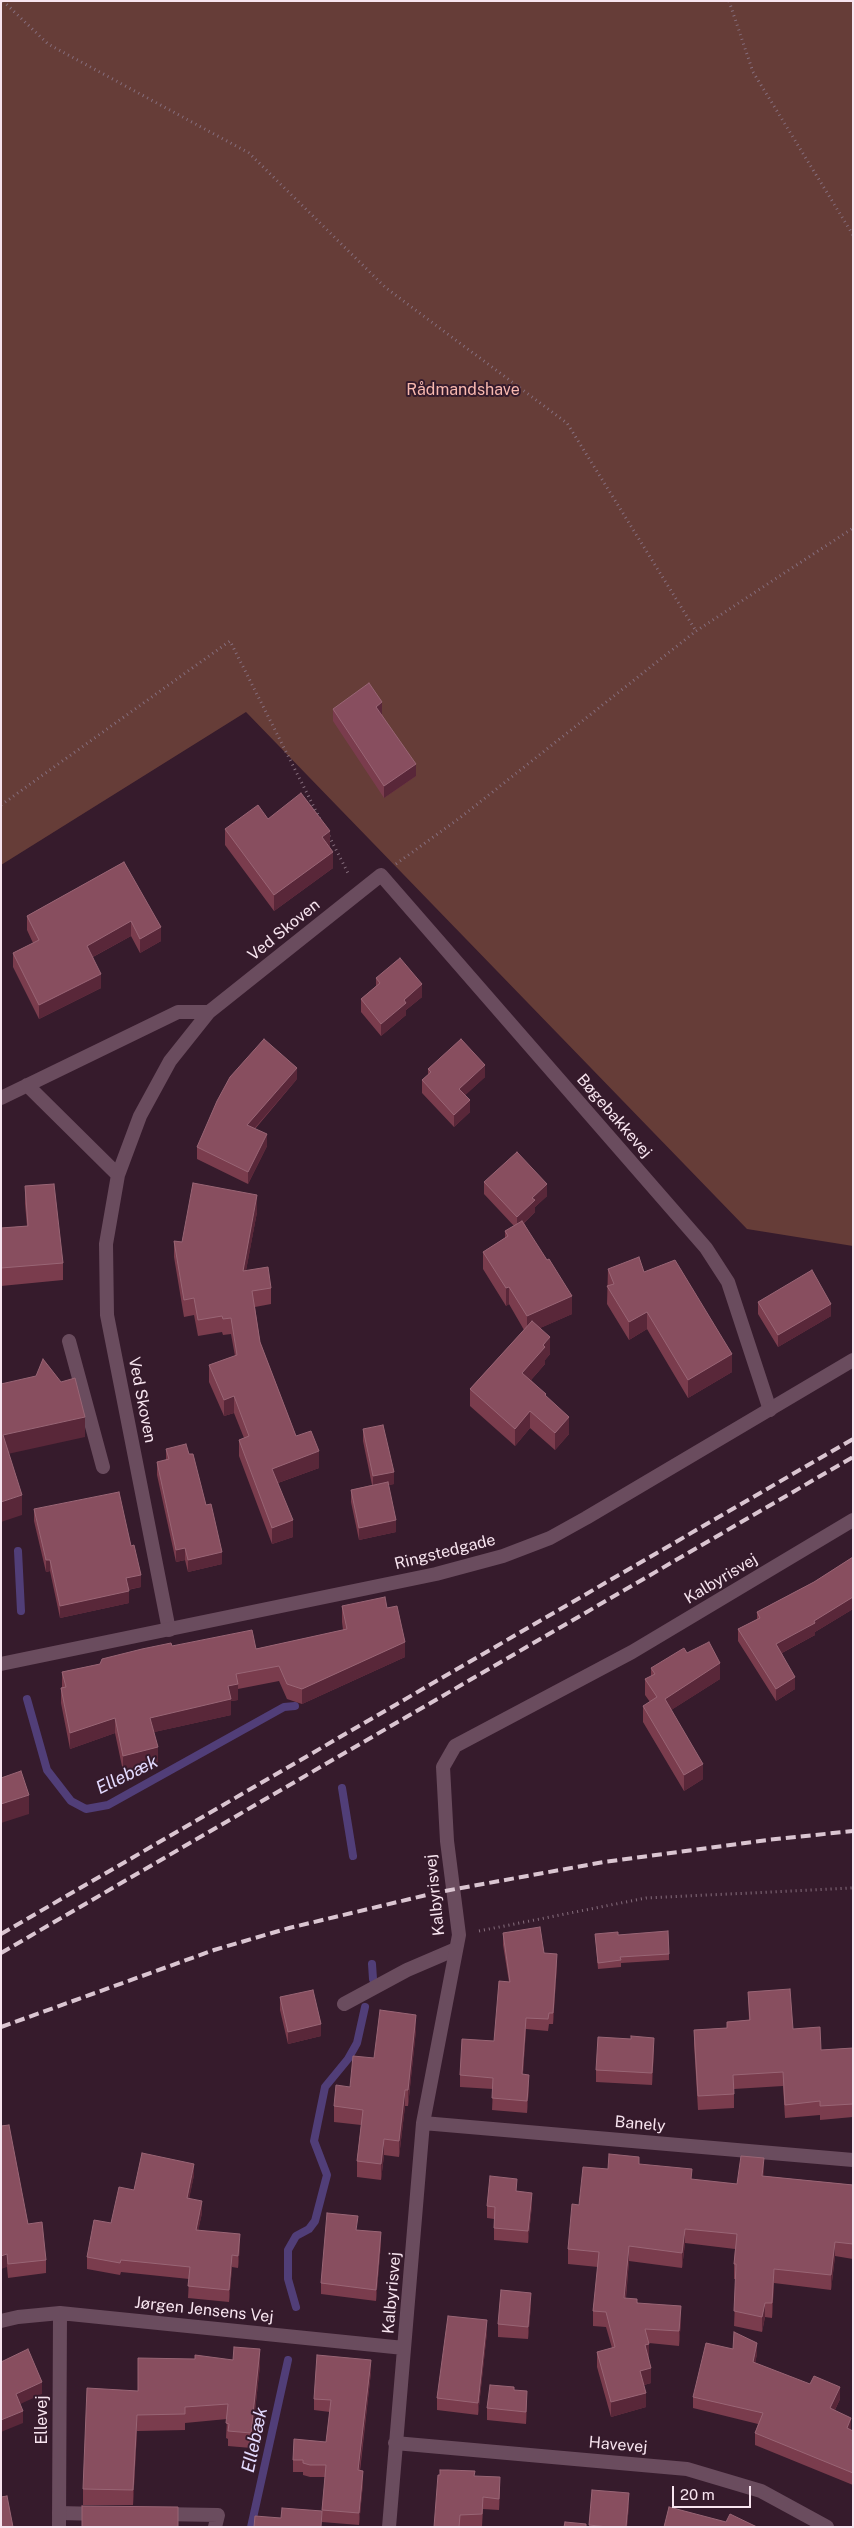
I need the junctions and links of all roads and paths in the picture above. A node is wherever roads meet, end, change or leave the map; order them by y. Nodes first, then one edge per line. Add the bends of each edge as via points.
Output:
1 (4, 1) edge
2 (729, 1) edge
3 (853, 235) edge
4 (853, 528) edge
5 (696, 631) junction
6 (1, 805) edge
7 (323, 824) edge
8 (327, 832) edge
9 (381, 874) junction
10 (358, 893) junction
11 (209, 1012) junction
12 (27, 1085) junction
13 (1, 1098) edge
14 (118, 1175) junction
15 (69, 1342) dead end
16 (853, 1360) edge
17 (770, 1410) junction
18 (104, 1467) dead end
19 (853, 1520) edge
20 (169, 1630) junction
21 (1, 1664) edge
22 (853, 1888) edge
23 (457, 1942) junction
24 (344, 2004) dead end
25 (423, 2123) junction
26 (853, 2160) edge
27 (60, 2313) junction
28 (1, 2321) edge
29 (404, 2348) junction
30 (395, 2443) junction
31 (118, 2514) edge
32 (148, 2514) edge
33 (59, 2520) edge
34 (215, 2527) edge
35 (389, 2527) edge
36 (827, 2527) edge

1 - 5 path via 48,44 248,153 386,288 567,423
2 - 3 path via 753,72
4 - 5 path
5 - 9 path via 461,817
6 - 7 path via 230,641
8 - 10 path
9 - 10 street, Ved Skoven
9 - 17 street, Bøgebakkevej via 706,1248 728,1282
10 - 11 street, Ved Skoven
11 - 12 street via 178,1012
11 - 14 street, Ved Skoven via 170,1061 140,1116
12 - 13 street
12 - 14 street
14 - 20 street, Ved Skoven via 106,1244 107,1315
15 - 18 street
16 - 17 street, Ringstedgade
17 - 20 street, Ringstedgade via 557,1534 503,1556 467,1567
19 - 23 street, Kalbyrisvej via 632,1652 455,1746 443,1767
20 - 21 street, Ringstedgade
22 - 23 path via 646,1898
23 - 24 street
23 - 25 street, Kalbyrisvej
25 - 26 street, Banely
25 - 29 street, Kalbyrisvej
27 - 28 street, Jørgen Jensens Vej via 18,2316
27 - 29 street, Jørgen Jensens Vej
27 - 33 street, Ellevej
29 - 30 street, Kalbyrisvej
30 - 35 street, Kalbyrisvej
30 - 36 street, Havevej via 687,2469 761,2491
31 - 33 street
32 - 34 street via 218,2515

